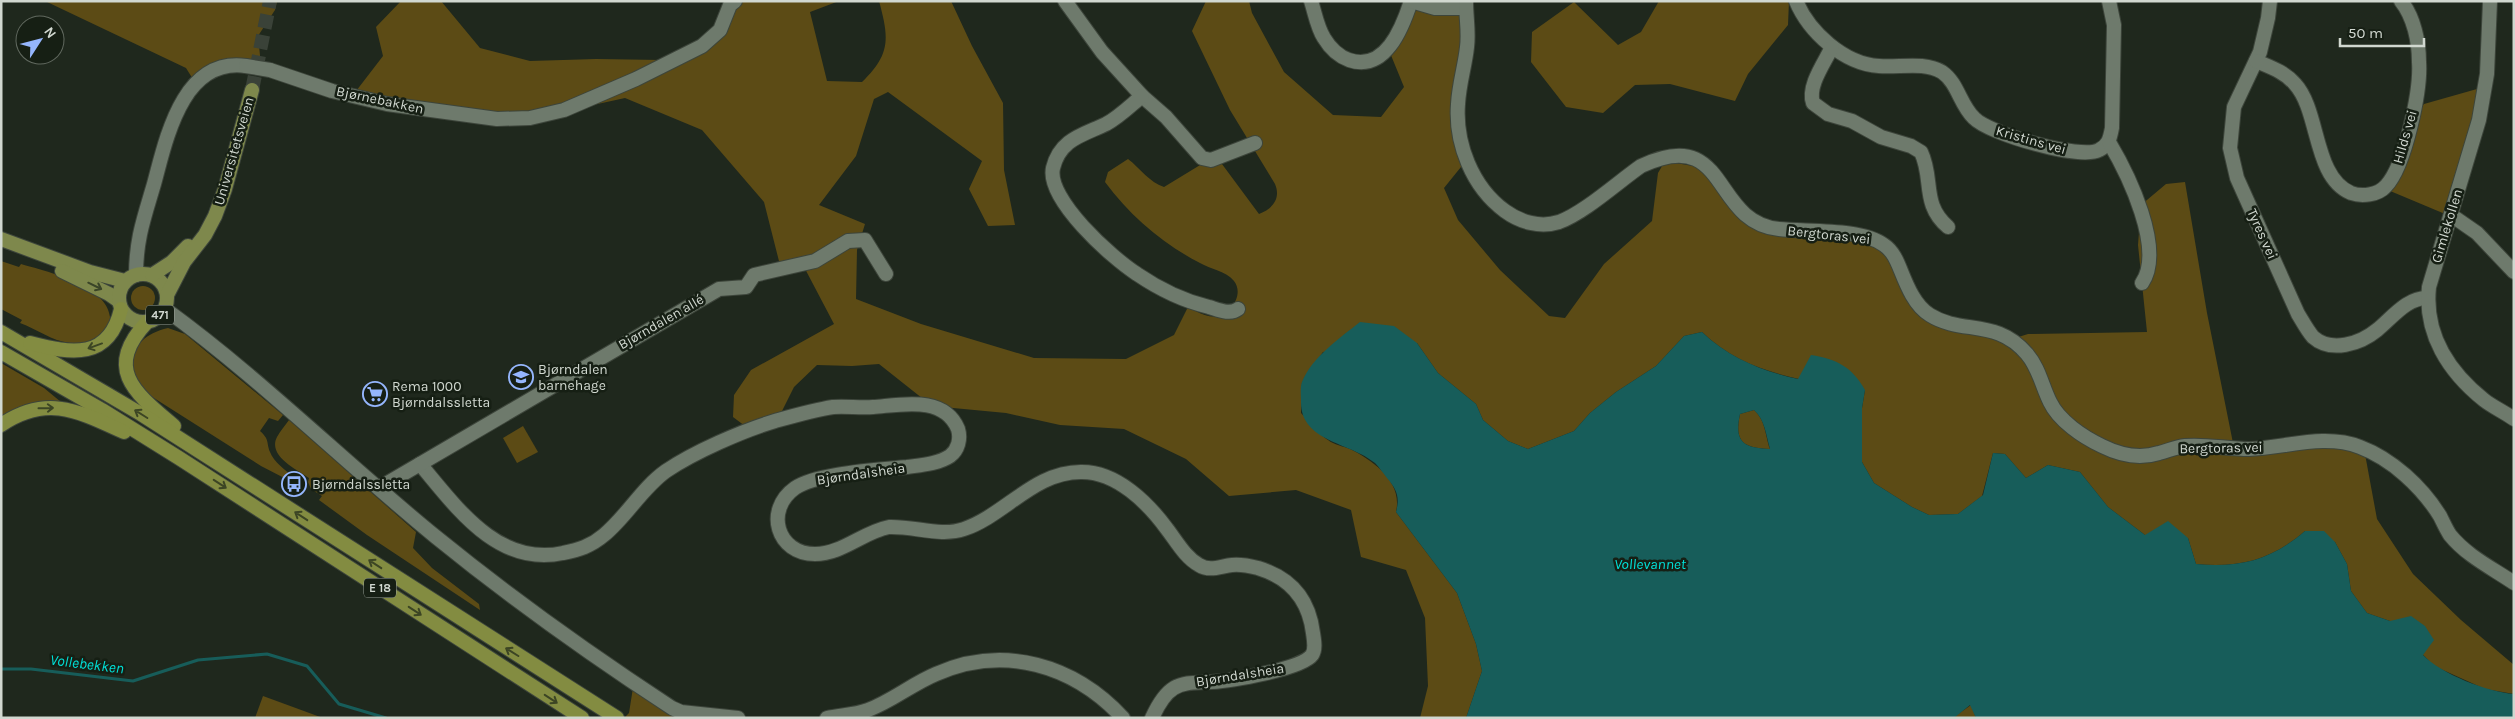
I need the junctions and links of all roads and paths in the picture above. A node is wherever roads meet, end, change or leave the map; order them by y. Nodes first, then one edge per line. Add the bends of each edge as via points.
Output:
1 (1065, 1) edge
2 (1311, 1) edge
3 (1411, 1) edge
4 (1796, 1) edge
5 (2109, 1) edge
6 (2270, 1) edge
7 (2401, 1) edge
8 (2490, 1) edge
9 (731, 2) edge
10 (1466, 5) edge
11 (1832, 46) junction
12 (2256, 61) junction
13 (1142, 96) junction
14 (2109, 142) junction
15 (1255, 143) dead end
16 (2452, 215) junction
17 (1948, 227) dead end
18 (1, 239) edge
19 (1, 247) edge
20 (2514, 272) edge
21 (886, 274) dead end
22 (152, 275) junction
23 (131, 278) junction
24 (2142, 283) dead end
25 (2428, 298) junction
26 (166, 302) junction
27 (120, 305) junction
28 (1238, 308) dead end
29 (147, 322) junction
30 (7, 335) edge
31 (1, 352) edge
32 (2514, 419) edge
33 (1, 425) edge
34 (179, 458) junction
35 (212, 459) junction
36 (420, 464) junction
37 (379, 488) junction
38 (2514, 583) edge
39 (582, 718) edge
40 (617, 718) edge
41 (738, 718) edge
42 (827, 718) edge
43 (1123, 718) edge
44 (1152, 718) edge

1 - 13 street via 1095,44
2 - 3 street via 1319,26 1332,49 1356,62 1371,61 1391,46
3 - 10 street via 1435,8
4 - 11 street, Kristins vei via 1806,20
5 - 14 street via 2114,44 2114,104
6 - 12 street, Tyres vei via 2265,35
7 - 12 street, Hilds vei via 2415,32 2419,71 2405,145 2390,181 2379,192 2358,194 2341,186 2323,157 2302,92 2290,79
8 - 16 street, Gimlekollen via 2485,89
9 - 23 street, Bjørnebakken, bridge via 720,30 702,46 578,104 530,118 497,119 388,104 246,66 211,73 190,89 169,130 137,240
10 - 38 street, Bergtoras vei via 1467,47 1458,104 1462,148 1483,190 1497,206 1512,216 1539,225 1557,223 1641,166 1674,156 1697,158 1716,174 1741,212 1757,223 1773,229 1866,237 1883,244 1892,251 1912,294 1926,312 1941,320 1988,329 2011,338 2032,361 2058,415 2104,447 2136,456 2155,455 2188,446 2254,449 2328,442 2360,447 2399,470 2418,488 2464,549
11 - 14 street, Kristins vei via 1867,65 1926,67 1942,72 1952,82 1974,119 1996,132 2082,154 2100,150
11 - 17 street via 1814,83 1813,103 1828,114 1852,121 1921,152 1932,205
12 - 25 street, Tyres vei via 2234,107 2230,131 2232,158 2237,178 2262,236 2309,332 2327,345 2346,345 2375,331 2411,301
13 - 15 street via 1166,117 1202,158 1211,160
13 - 28 street via 1116,118 1064,145 1053,168 1052,181 1057,194 1098,241 1137,275 1199,304 1227,312
14 - 24 street via 2133,190 2145,226 2151,259
16 - 20 street via 2477,233
16 - 25 street, Gimlekollen
18 - 23 main road via 82,270
19 -> 27 main road, 471 via 110,294
21 - 36 street, Bjørndalen allé via 865,240 848,241 814,261 754,275 746,287 719,289
22 - 23 main road
22 - 26 main road, 471 via 162,283
22 - 26 main road, Universitetsveien / 471 via 178,256 203,223 252,90 215,216 184,262
23 - 27 main road via 119,292
25 - 32 street, Gimlekollen via 2431,326 2450,366 2486,402
26 - 29 main road, 471 via 158,318
26 - 37 street
27 - 29 main road, 471 via 135,321
27 -> 30 highway, E 18 via 116,326 109,338 91,348 50,347
29 - 35 highway, E 18 via 128,349 125,363 129,378 141,396
35 -> 30 highway, E 18
31 - 34 highway, E 18
33 -> 34 highway, E 18 via 26,410 70,410
34 -> 39 highway, E 18
40 -> 35 highway, E 18
36 - 37 street, Bjørndalen allé
36 - 44 street, Bjørndalsheia via 490,539 515,552 556,555 591,545 612,528 665,472 740,434 774,421 834,407 931,406 942,411 956,426 959,443 954,452 922,465 807,482 779,505 778,528 783,537 800,552 813,554 836,550 889,527 941,531 964,529 1053,478 1082,472 1108,477 1147,507 1200,566 1212,569 1248,565 1262,569 1294,588 1307,606 1312,626 1314,649 1304,661 1274,672 1182,684 1168,693
37 - 41 street via 524,605 681,712
42 - 43 street via 869,709 936,674 1002,660 1036,663 1068,676 1095,692

